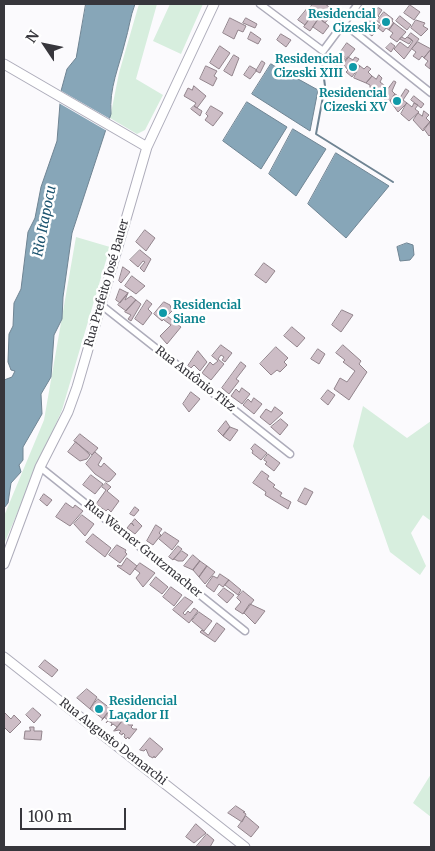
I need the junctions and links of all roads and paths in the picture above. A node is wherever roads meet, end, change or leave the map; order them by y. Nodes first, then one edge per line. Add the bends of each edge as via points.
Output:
1 (214, 4) edge
2 (260, 4) edge
3 (358, 4) edge
4 (343, 23) junction
5 (4, 64) edge
6 (431, 93) edge
7 (147, 147) junction
8 (100, 304) junction
9 (290, 454) dead end
10 (40, 467) junction
11 (4, 564) edge
12 (245, 631) dead end
13 (4, 657) edge
14 (245, 847) edge

1 - 7 street, Rua Prefeito José Bauer
2 - 4 street via 323,51
3 - 4 street
4 - 6 street
5 - 7 street
7 - 8 street, Rua Prefeito José Bauer
8 - 9 street, Rua Antônio Titz
8 - 10 street, Rua Prefeito José Bauer via 68,412
10 - 11 street, Rua Prefeito José Bauer
10 - 12 street, Rua Werner Grutzmacher
13 - 14 street, Rua Augusto Demarchi

